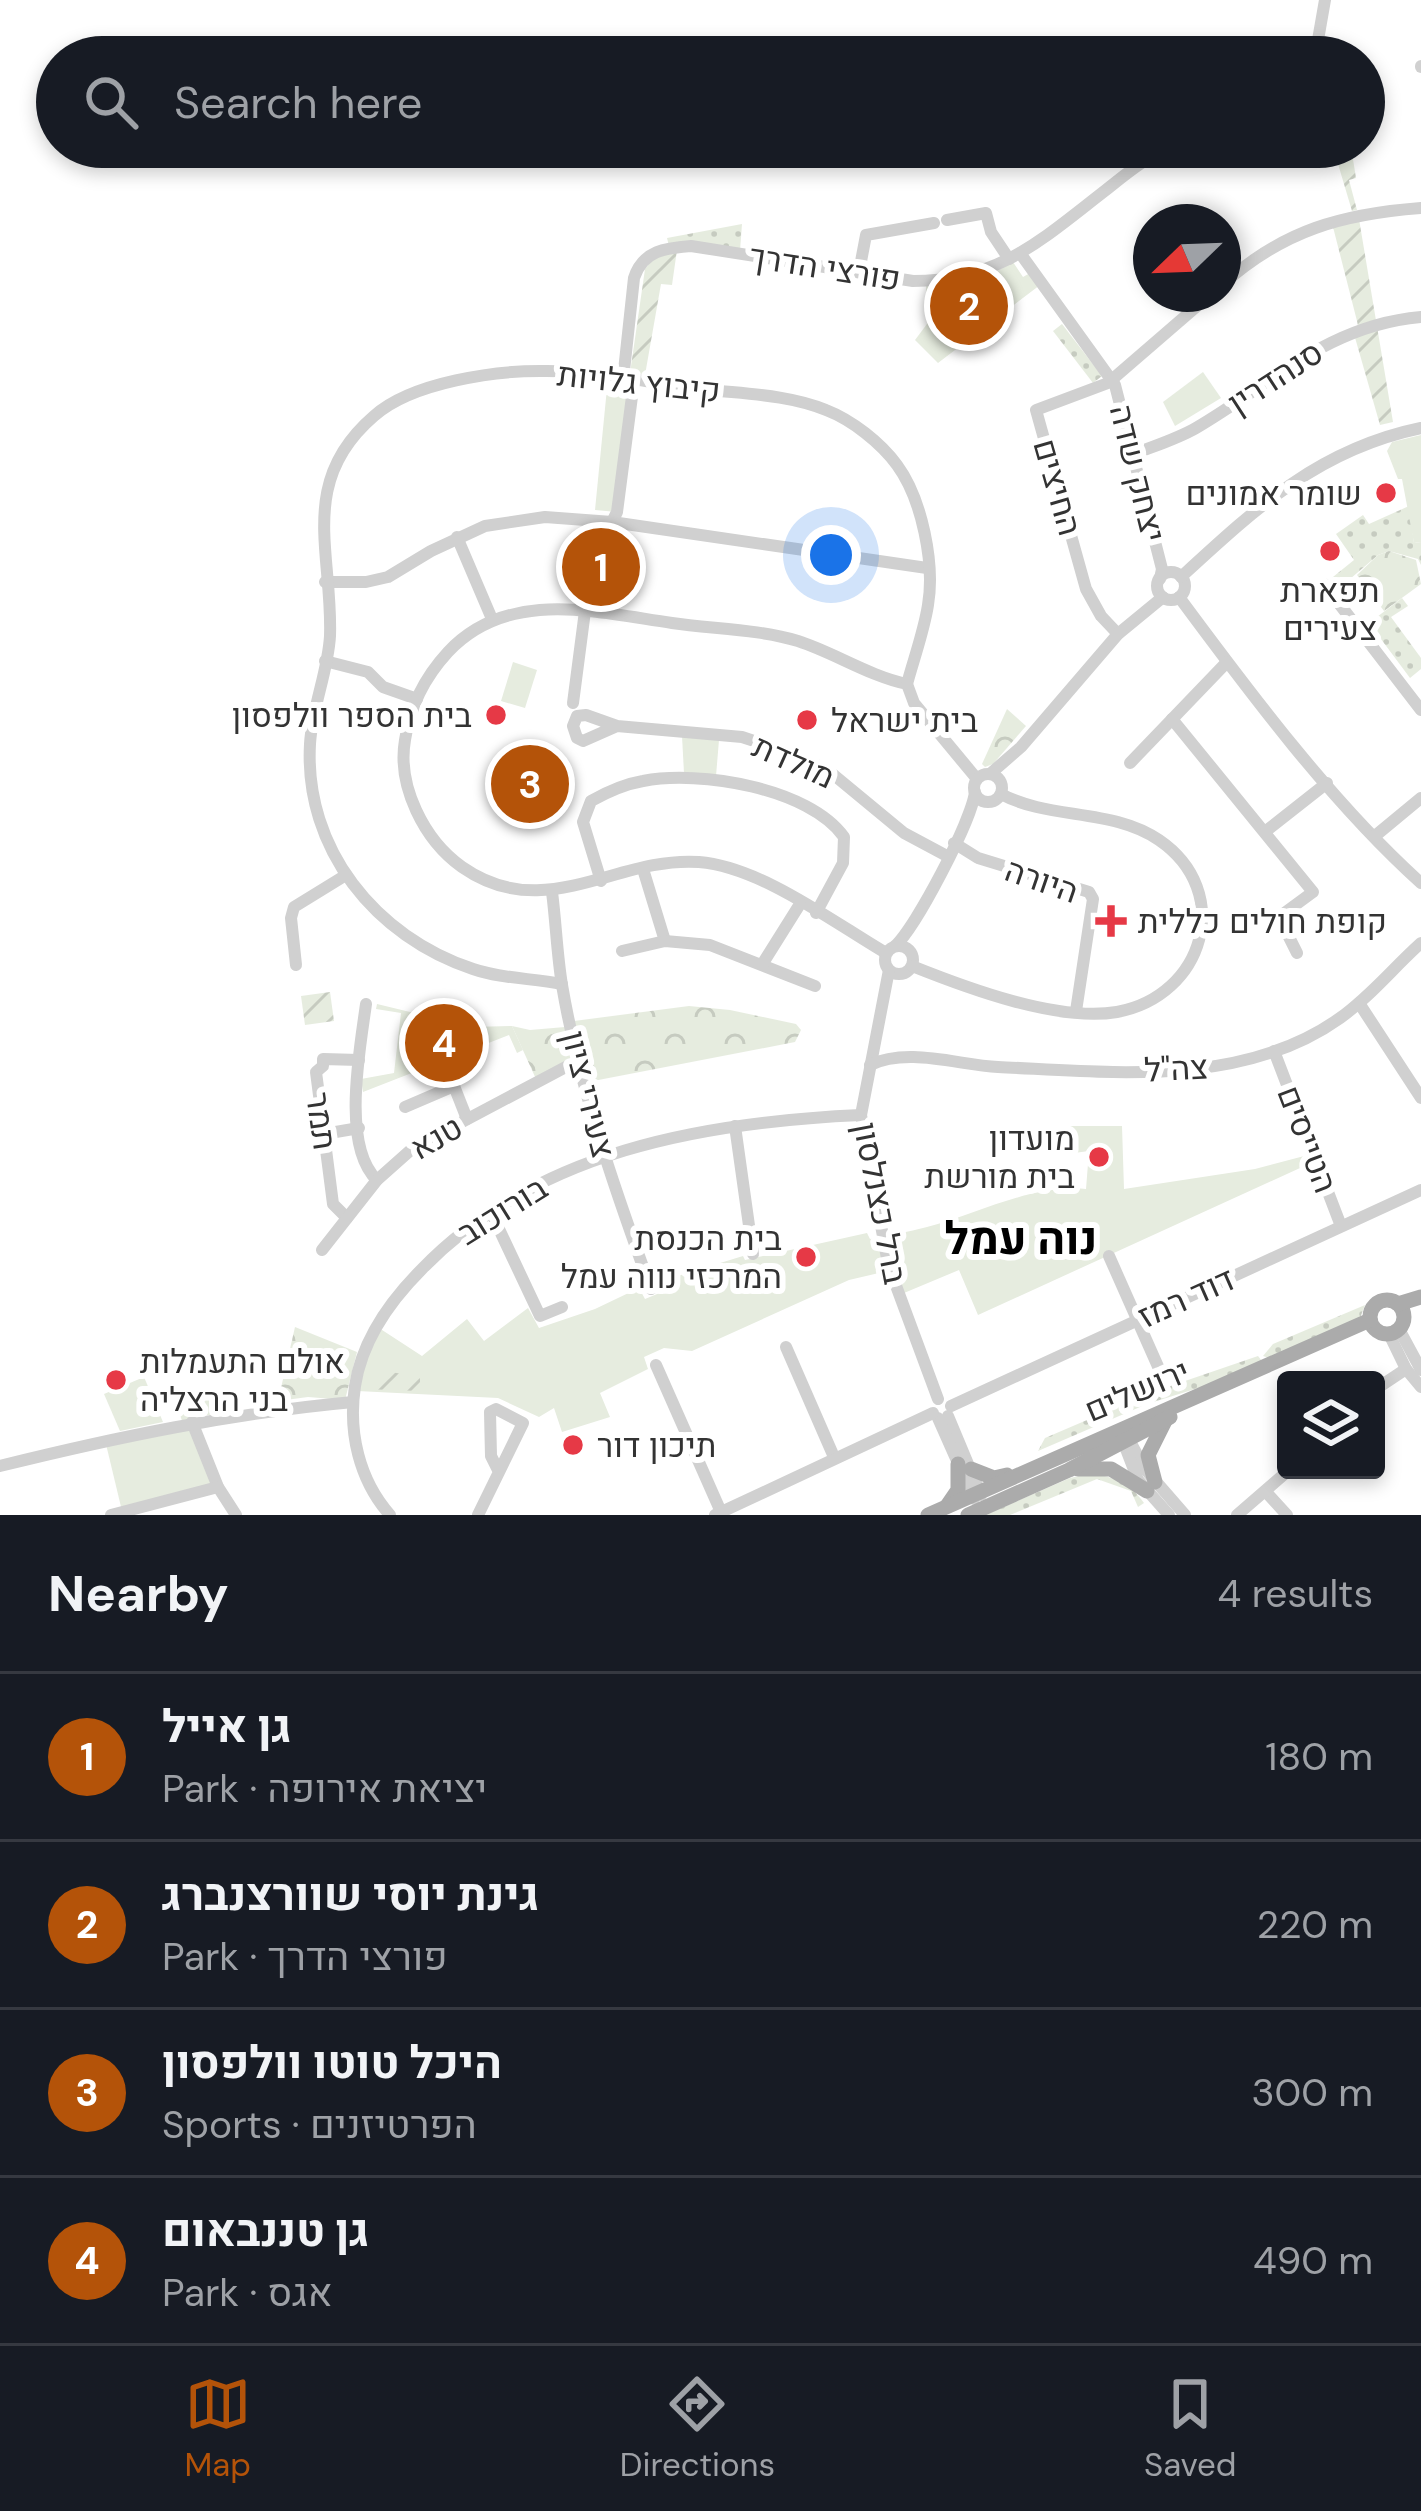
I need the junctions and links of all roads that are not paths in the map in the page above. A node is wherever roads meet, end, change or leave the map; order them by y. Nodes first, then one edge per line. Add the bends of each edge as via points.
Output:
1 (1325, 0) edge
2 (1319, 36) edge
3 (1133, 168) edge
4 (1421, 208) edge
5 (1014, 256) junction
6 (1241, 268) edge
7 (860, 272) junction
8 (1190, 312) edge
9 (1421, 317) edge
10 (1112, 380) junction
11 (628, 381) junction
12 (1421, 428) edge
13 (1134, 454) junction
14 (612, 522) junction
15 (457, 537) junction
16 (927, 568) junction
17 (1181, 577) junction
18 (1160, 579) junction
19 (325, 582) junction
20 (1324, 584) dead end
21 (1162, 597) junction
22 (1180, 597) junction
23 (585, 611) junction
24 (492, 619) junction
25 (1118, 634) junction
26 (325, 661) junction
27 (1227, 662) junction
28 (907, 684) junction
29 (416, 699) junction
30 (573, 703) dead end
31 (1421, 710) edge
32 (1172, 719) junction
33 (616, 726) dead end
34 (1130, 763) dead end
35 (1327, 783) junction
36 (989, 787) junction
37 (1421, 798) edge
38 (1266, 831) junction
39 (1375, 836) junction
40 (951, 850) junction
41 (643, 869) junction
42 (346, 875) junction
43 (601, 881) junction
44 (1418, 881) edge
45 (552, 892) junction
46 (800, 904) junction
47 (816, 913) junction
48 (915, 922) junction
49 (665, 941) junction
50 (1419, 943) edge
51 (891, 950) junction
52 (622, 951) dead end
53 (1297, 952) dead end
54 (296, 964) dead end
55 (763, 964) junction
56 (903, 965) junction
57 (562, 984) junction
58 (815, 986) dead end
59 (1359, 1003) junction
60 (366, 1004) dead end
61 (1076, 1011) junction
62 (877, 1039) junction
63 (1274, 1051) junction
64 (902, 1057) junction
65 (359, 1060) junction
66 (579, 1060) junction
67 (870, 1065) junction
68 (1421, 1098) edge
69 (405, 1107) dead end
70 (861, 1115) junction
71 (467, 1119) junction
72 (735, 1126) junction
73 (358, 1128) junction
74 (324, 1134) junction
75 (603, 1155) junction
76 (377, 1180) junction
77 (1421, 1190) edge
78 (490, 1210) junction
79 (347, 1218) junction
80 (1341, 1226) junction
81 (322, 1250) dead end
82 (754, 1254) dead end
83 (1109, 1256) dead end
84 (651, 1289) dead end
85 (1421, 1302) edge
86 (562, 1307) dead end
87 (1137, 1319) junction
88 (1397, 1320) junction
89 (1371, 1323) junction
90 (786, 1347) dead end
91 (656, 1365) dead end
92 (1406, 1369) junction
93 (1421, 1370) edge
94 (1160, 1371) dead end
95 (1385, 1383) edge
96 (1421, 1387) edge
97 (353, 1402) junction
98 (942, 1410) junction
99 (1166, 1419) junction
100 (192, 1423) junction
101 (1124, 1436) junction
102 (834, 1456) junction
103 (0, 1466) edge
104 (965, 1467) junction
105 (1027, 1469) junction
106 (499, 1470) junction
107 (1069, 1470) junction
108 (1280, 1479) edge
109 (218, 1486) junction
110 (1151, 1487) junction
111 (1266, 1492) junction
112 (975, 1502) edge
113 (946, 1507) junction
114 (718, 1513) edge
115 (111, 1515) edge
116 (236, 1515) edge
117 (390, 1515) edge
118 (478, 1515) edge
119 (928, 1515) edge
120 (1169, 1515) edge
121 (1185, 1515) edge
122 (1237, 1515) edge
123 (1287, 1515) edge

1 - 2 street
3 - 5 street, פורצי הדרך
4 - 6 street via 1355,214
5 - 7 street, פורצי הדרך via 947,281
5 - 7 street, יצחק שדה via 991,232 986,213 866,235
5 - 10 street, יצחק שדה
7 - 11 street, פורצי הדרך via 691,246 655,251 634,278
8 - 10 street
9 - 13 street, סנהדרין via 1362,327 1321,345 1192,431
10 - 13 street, יצחק שדה
10 - 25 street, החיצים via 1036,410 1086,589
11 - 14 street
11 - 16 street, קיבוץ גלויות via 787,399 848,423 903,474
11 - 19 street, קיבוץ גלויות via 547,370 470,379 411,393 374,416 335,466 323,498
12 - 17 street via 1360,445 1303,474
13 - 18 street, יצחק שדה
14 - 15 street via 529,518
14 - 16 street
15 - 19 street via 388,577
15 - 24 street
16 - 28 street, קיבוץ גלויות via 928,603
17 - 18 street
17 - 22 street
18 - 21 street
19 - 26 street, קיבוץ גלויות
20 - 31 street
21 - 22 street
21 - 25 street
22 - 27 street
23 - 24 street via 538,608
23 - 28 street via 792,639
23 - 30 street
24 - 29 street via 454,646
25 - 36 street
26 - 29 street via 368,672
26 - 42 street, קיבוץ גלויות via 312,783 320,822
27 - 32 street
27 - 35 street
28 - 36 street via 914,703
29 - 45 street via 406,774 431,836 477,875
32 - 34 street
32 - 38 street
33 - 40 street, מולדת via 742,737 797,755 904,833
35 - 38 street
35 - 39 street
36 - 40 street, ברל כצנלסון
36 - 61 street via 1032,806 1132,826 1175,854 1198,894 1199,948 1172,986 1117,1012
37 - 39 street
38 - 53 street via 1313,892 1279,917
39 - 44 street
40 - 48 street, ברל כצנלסון
40 - 61 street, היורה via 1089,892
41 - 43 street
41 - 46 street via 713,864
41 - 49 street
42 - 54 street via 294,907
42 - 57 street, קיבוץ גלויות via 374,911 439,957
43 - 45 street
43 - 47 street via 583,822 591,801 644,780 722,780 805,807 844,838 844,863
45 - 57 street, צעירי ציון
46 - 47 street
46 - 55 street
47 - 51 street
48 - 51 street, ברל כצנלסון
48 - 56 street, ברל כצנלסון
49 - 52 street
49 - 55 street
50 - 59 street, צה"ל
51 - 56 street, ברל כצנלסון
51 - 56 street
55 - 58 street
56 - 61 street via 1021,1004
56 - 62 street, ברל כצנלסון
57 - 66 street, צעירי ציון
59 - 63 street, צה"ל
59 - 68 street
60 - 65 street
62 - 64 street, צה"ל
62 - 67 street, ברל כצנלסון
63 - 64 street, צה"ל via 1173,1070
63 - 80 street, הטייסים
64 - 67 street, צה"ל
65 - 73 street
65 - 74 street, תמר via 323,1059
66 - 71 street, טנא
66 - 75 street, צעירי ציון
67 - 70 street, ברל כצנלסון
69 - 71 street via 454,1087
70 - 72 street, בורוכוב
70 - 98 street, ברל כצנלסון via 888,1264
71 - 76 street, טנא via 413,1148
72 - 75 street, בורוכוב
72 - 82 street
73 - 74 street
73 - 76 street
74 - 79 street, תמר via 333,1204
75 - 78 street, בורוכוב
75 - 84 street, צעירי ציון
76 - 79 street, טנא
77 - 80 street, דוד רמז
78 - 86 street via 540,1316
78 - 97 street, בורוכוב via 404,1286 363,1352
79 - 81 street, טנא
80 - 87 street, דוד רמז
83 - 87 street
85 - 88 main road
87 - 94 street
87 - 98 street, דוד רמז
88 - 89 main road
88 - 89 main road via 1390,1300 1376,1303
88 - 92 street
88 - 93 street
89 - 99 main road, ירושלים
89 - 101 main road, ירושלים
90 - 102 street
91 - 114 street
92 - 95 street
92 - 96 street
97 - 100 street
97 - 117 street, בורוכוב via 359,1459
98 - 102 street
98 - 104 street, ברל כצנלסון
99 - 101 main road, ירושלים
99 - 110 main road via 1148,1455
100 - 103 street
100 - 109 street
101 - 105 main road, ירושלים
101 - 107 main road, ירושלים
101 - 110 street
102 - 114 street
104 - 105 main road via 994,1478
104 - 112 street, ברל כצנלסון
104 - 113 main road
105 - 112 main road, ירושלים
106 - 106 street via 490,1456 496,1409 524,1423
106 - 118 street
107 - 110 main road via 1111,1469
107 - 112 main road, ירושלים
108 - 111 street
109 - 115 street
109 - 116 street
110 - 120 street
110 - 121 street
111 - 122 street
111 - 123 street
112 - 113 main road, ירושלים
113 - 119 main road, ירושלים

